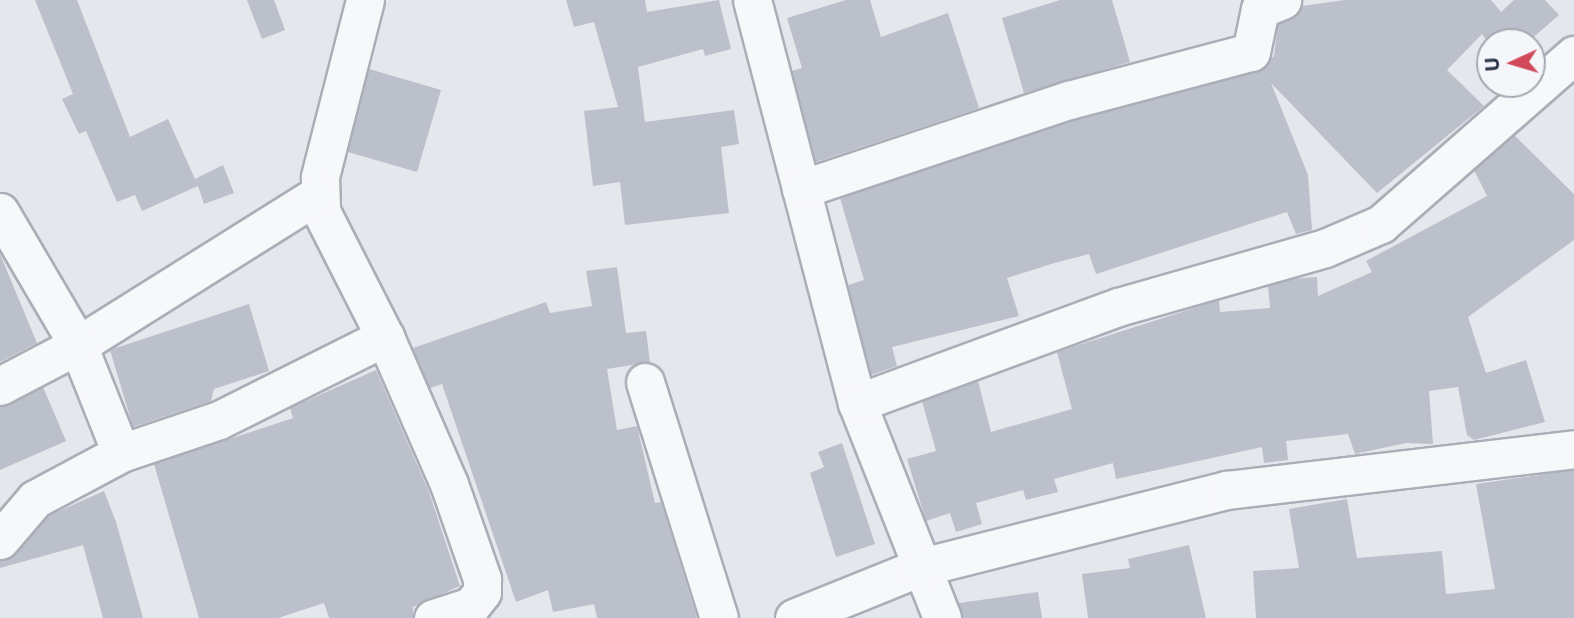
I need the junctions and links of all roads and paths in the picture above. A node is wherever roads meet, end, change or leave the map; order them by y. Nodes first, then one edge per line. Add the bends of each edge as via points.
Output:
1 (365, 0) edge
2 (752, 0) edge
3 (1282, 0) edge
4 (1574, 55) edge
5 (801, 189) junction
6 (319, 194) junction
7 (0, 212) edge
8 (385, 337) junction
9 (78, 345) junction
10 (645, 382) dead end
11 (0, 386) edge
12 (857, 403) junction
13 (1574, 449) edge
14 (121, 453) junction
15 (0, 540) edge
16 (918, 568) junction
17 (433, 618) edge
18 (719, 618) edge
19 (794, 618) edge
20 (942, 618) edge

1 - 6 street
2 - 5 street
3 - 5 street via 1260,9 1251,52 1069,100
4 - 12 street via 1381,224 1325,248 1118,307
5 - 12 street
6 - 8 street via 321,211
6 - 9 street
7 - 9 street
8 - 14 street via 219,420
8 - 17 street via 449,484 482,579 482,592 471,607
9 - 11 street
9 - 14 street
10 - 18 street
12 - 16 street
13 - 16 street via 1227,490
14 - 15 street via 35,499
16 - 19 street
16 - 20 street

